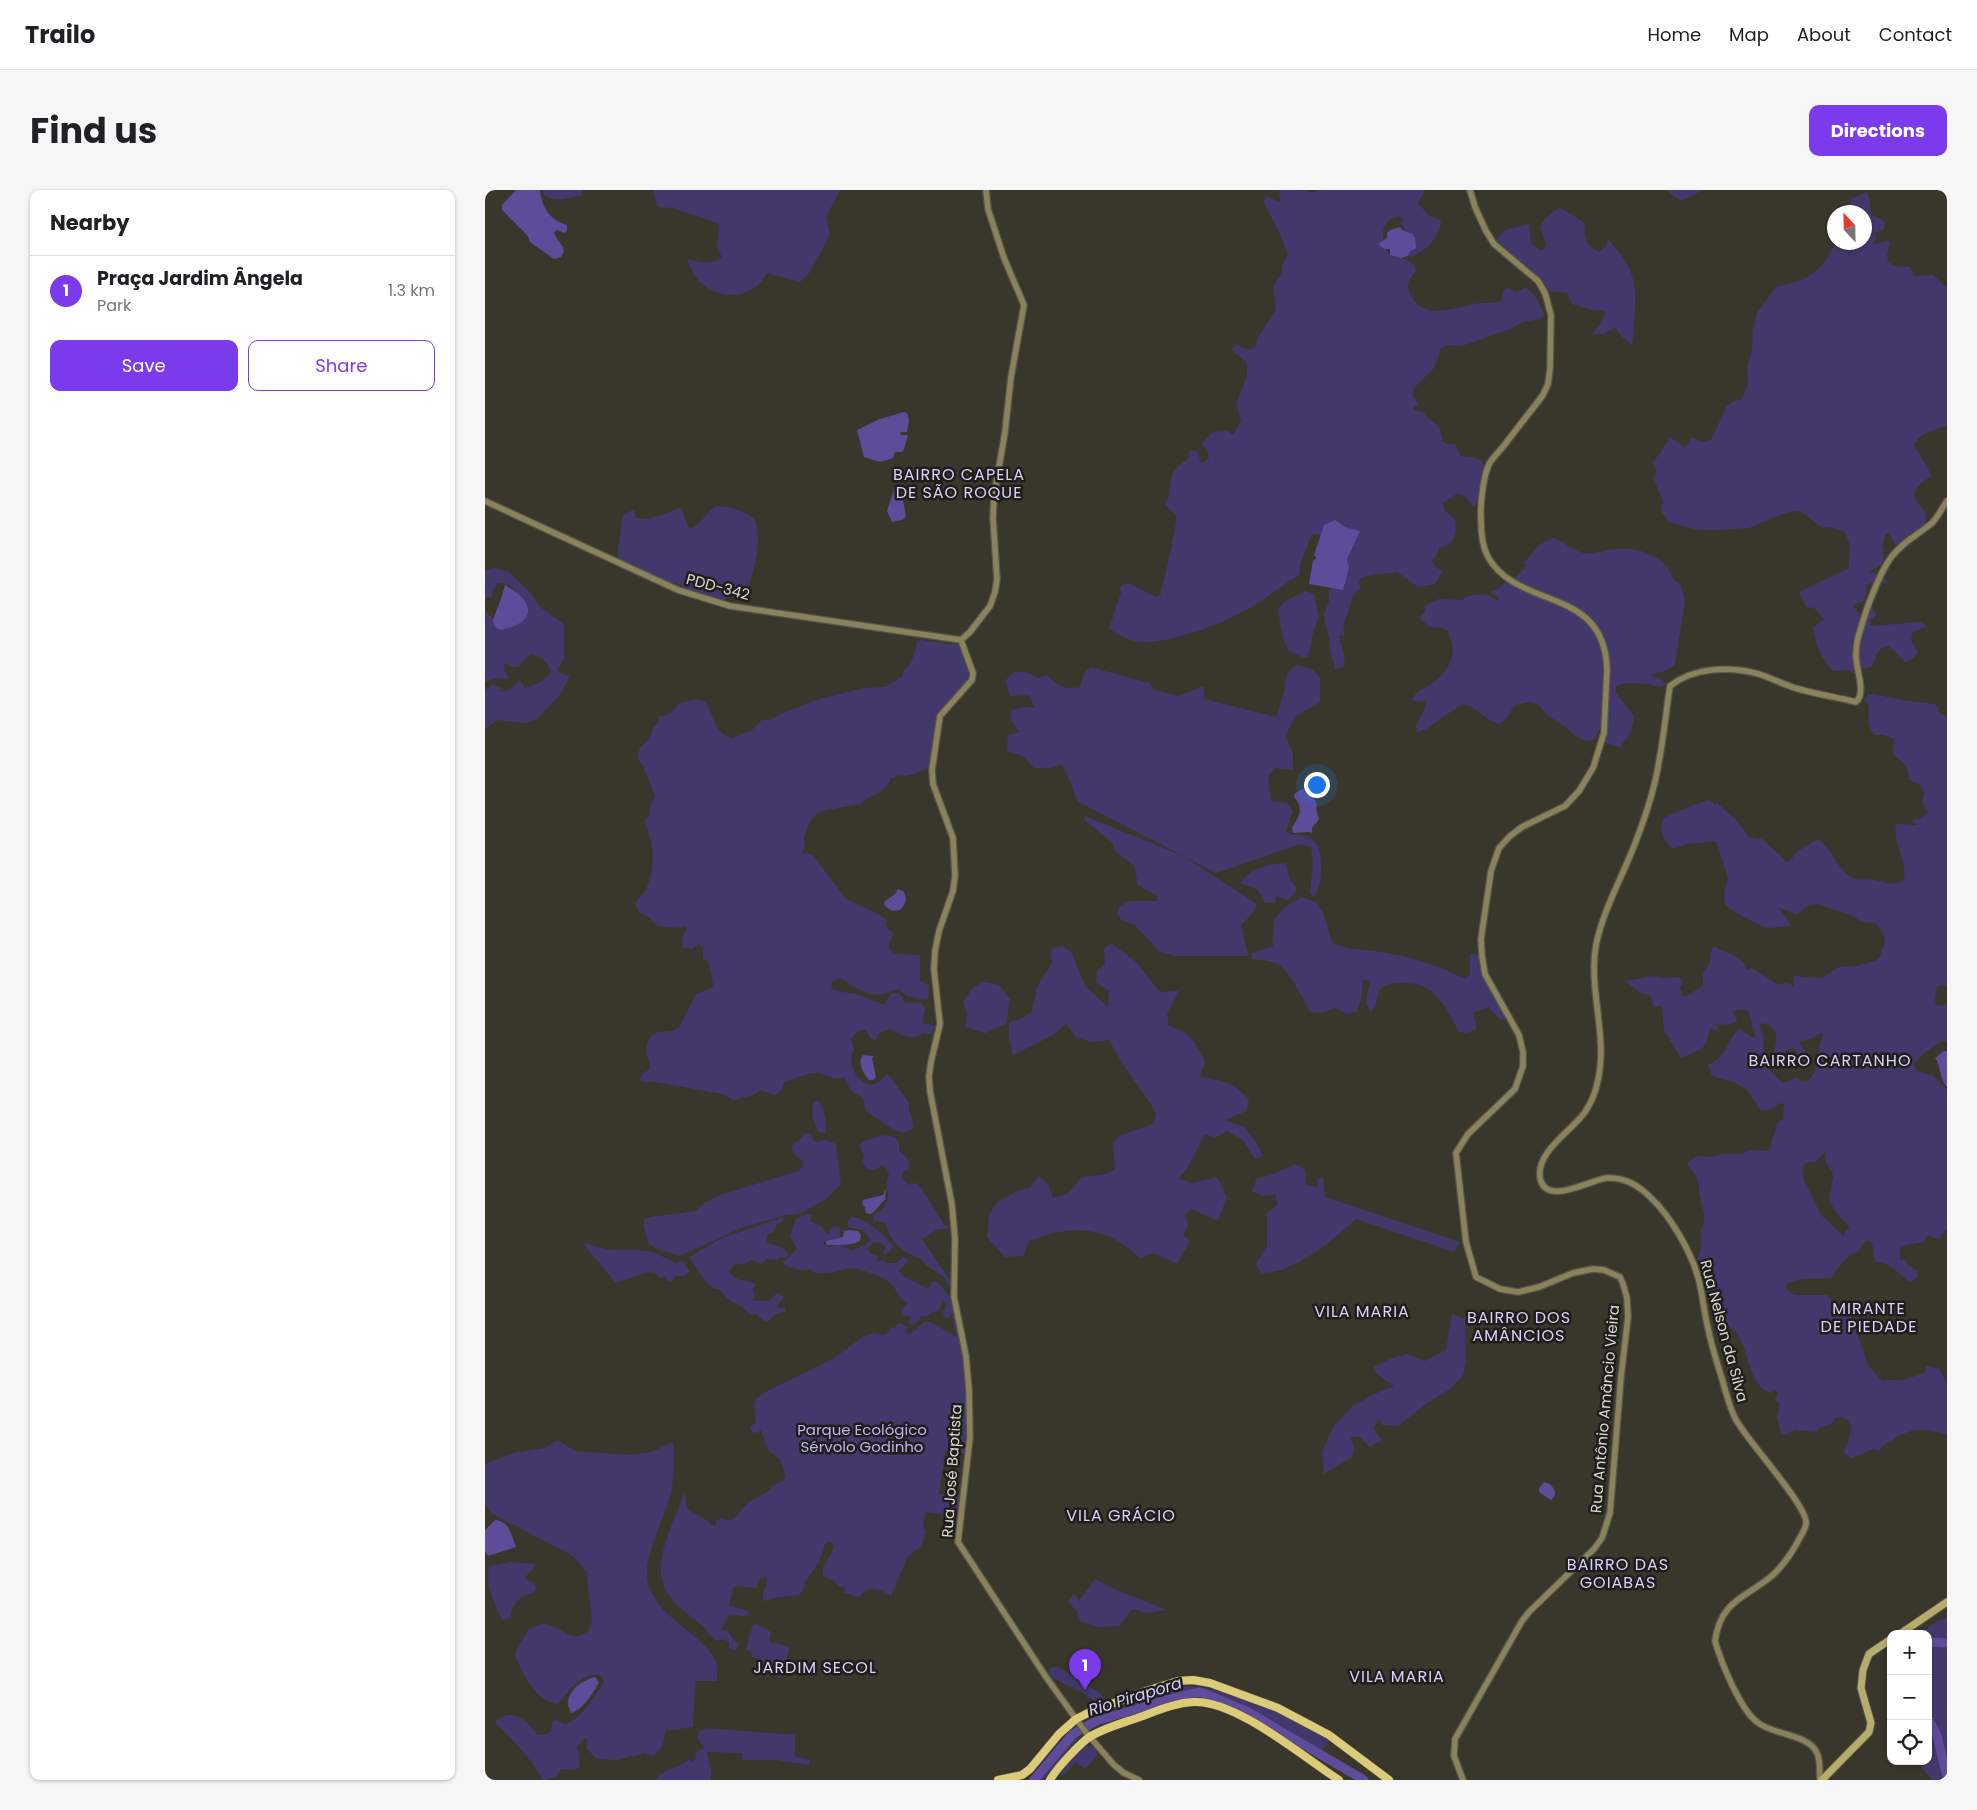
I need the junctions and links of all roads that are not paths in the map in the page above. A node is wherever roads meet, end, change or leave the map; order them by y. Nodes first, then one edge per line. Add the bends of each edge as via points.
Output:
1 (986, 190) edge
2 (1470, 190) edge
3 (485, 501) edge
4 (1947, 501) edge
5 (961, 640) junction
6 (1947, 1602) edge
7 (1906, 1630) edge
8 (1887, 1643) edge
9 (1078, 1721) junction
10 (1087, 1733) junction
11 (998, 1780) edge
12 (1049, 1780) edge
13 (1139, 1780) edge
14 (1339, 1780) edge
15 (1389, 1780) edge
16 (1463, 1780) edge
17 (1821, 1780) edge

1 - 5 street via 988,209 1023,305 994,496 995,592 990,606
2 - 16 street, Rua Antônio Amâncio Vieira via 1494,244 1538,281 1551,315 1548,384 1543,395 1489,464 1483,489 1482,539 1500,574 1515,585 1576,609 1593,625 1601,641 1607,669 1604,733 1593,768 1565,806 1510,836 1499,848 1491,871 1481,956 1485,974 1519,1035 1523,1066 1515,1089 1469,1134 1456,1153 1466,1242 1478,1280 1500,1290 1519,1292 1593,1269 1620,1277 1627,1298 1628,1317 1610,1513 1602,1538 1522,1621 1457,1734 1454,1756
3 - 5 street, PDD-342 / PDD-342 via 678,590 730,606
4 - 17 street, Rua Nelson da Silva via 1933,522 1893,555 1878,584 1861,628 1856,653 1861,690 1856,702 1733,669 1693,673 1669,686 1659,764 1648,806 1603,917 1595,950 1600,1027 1598,1080 1584,1114 1555,1142 1540,1171 1545,1188 1553,1192 1608,1178 1635,1185 1651,1198 1676,1230 1695,1266 1708,1330 1733,1414 1743,1432 1797,1499 1807,1521 1785,1562 1774,1574 1732,1603 1722,1618 1715,1641 1750,1717 1759,1724 1812,1746 1817,1753
5 - 9 street, Rua José Baptista via 973,673 972,680 940,716 932,770 933,784 953,838 955,876 935,950 940,1024 929,1076 952,1205 954,1296 969,1390 970,1437 958,1542
6 - 7 main road
8 - 17 main road via 1869,1654 1863,1670 1861,1688 1871,1723 1869,1732
9 - 10 street, Rua José Baptista
9 - 11 main road via 1059,1734 1030,1770 1023,1775
9 - 15 main road via 1098,1708 1178,1681 1210,1682 1329,1735
10 - 12 main road
10 - 13 street, Rua José Baptista via 1114,1765
10 - 14 main road via 1173,1706 1209,1703 1269,1732

